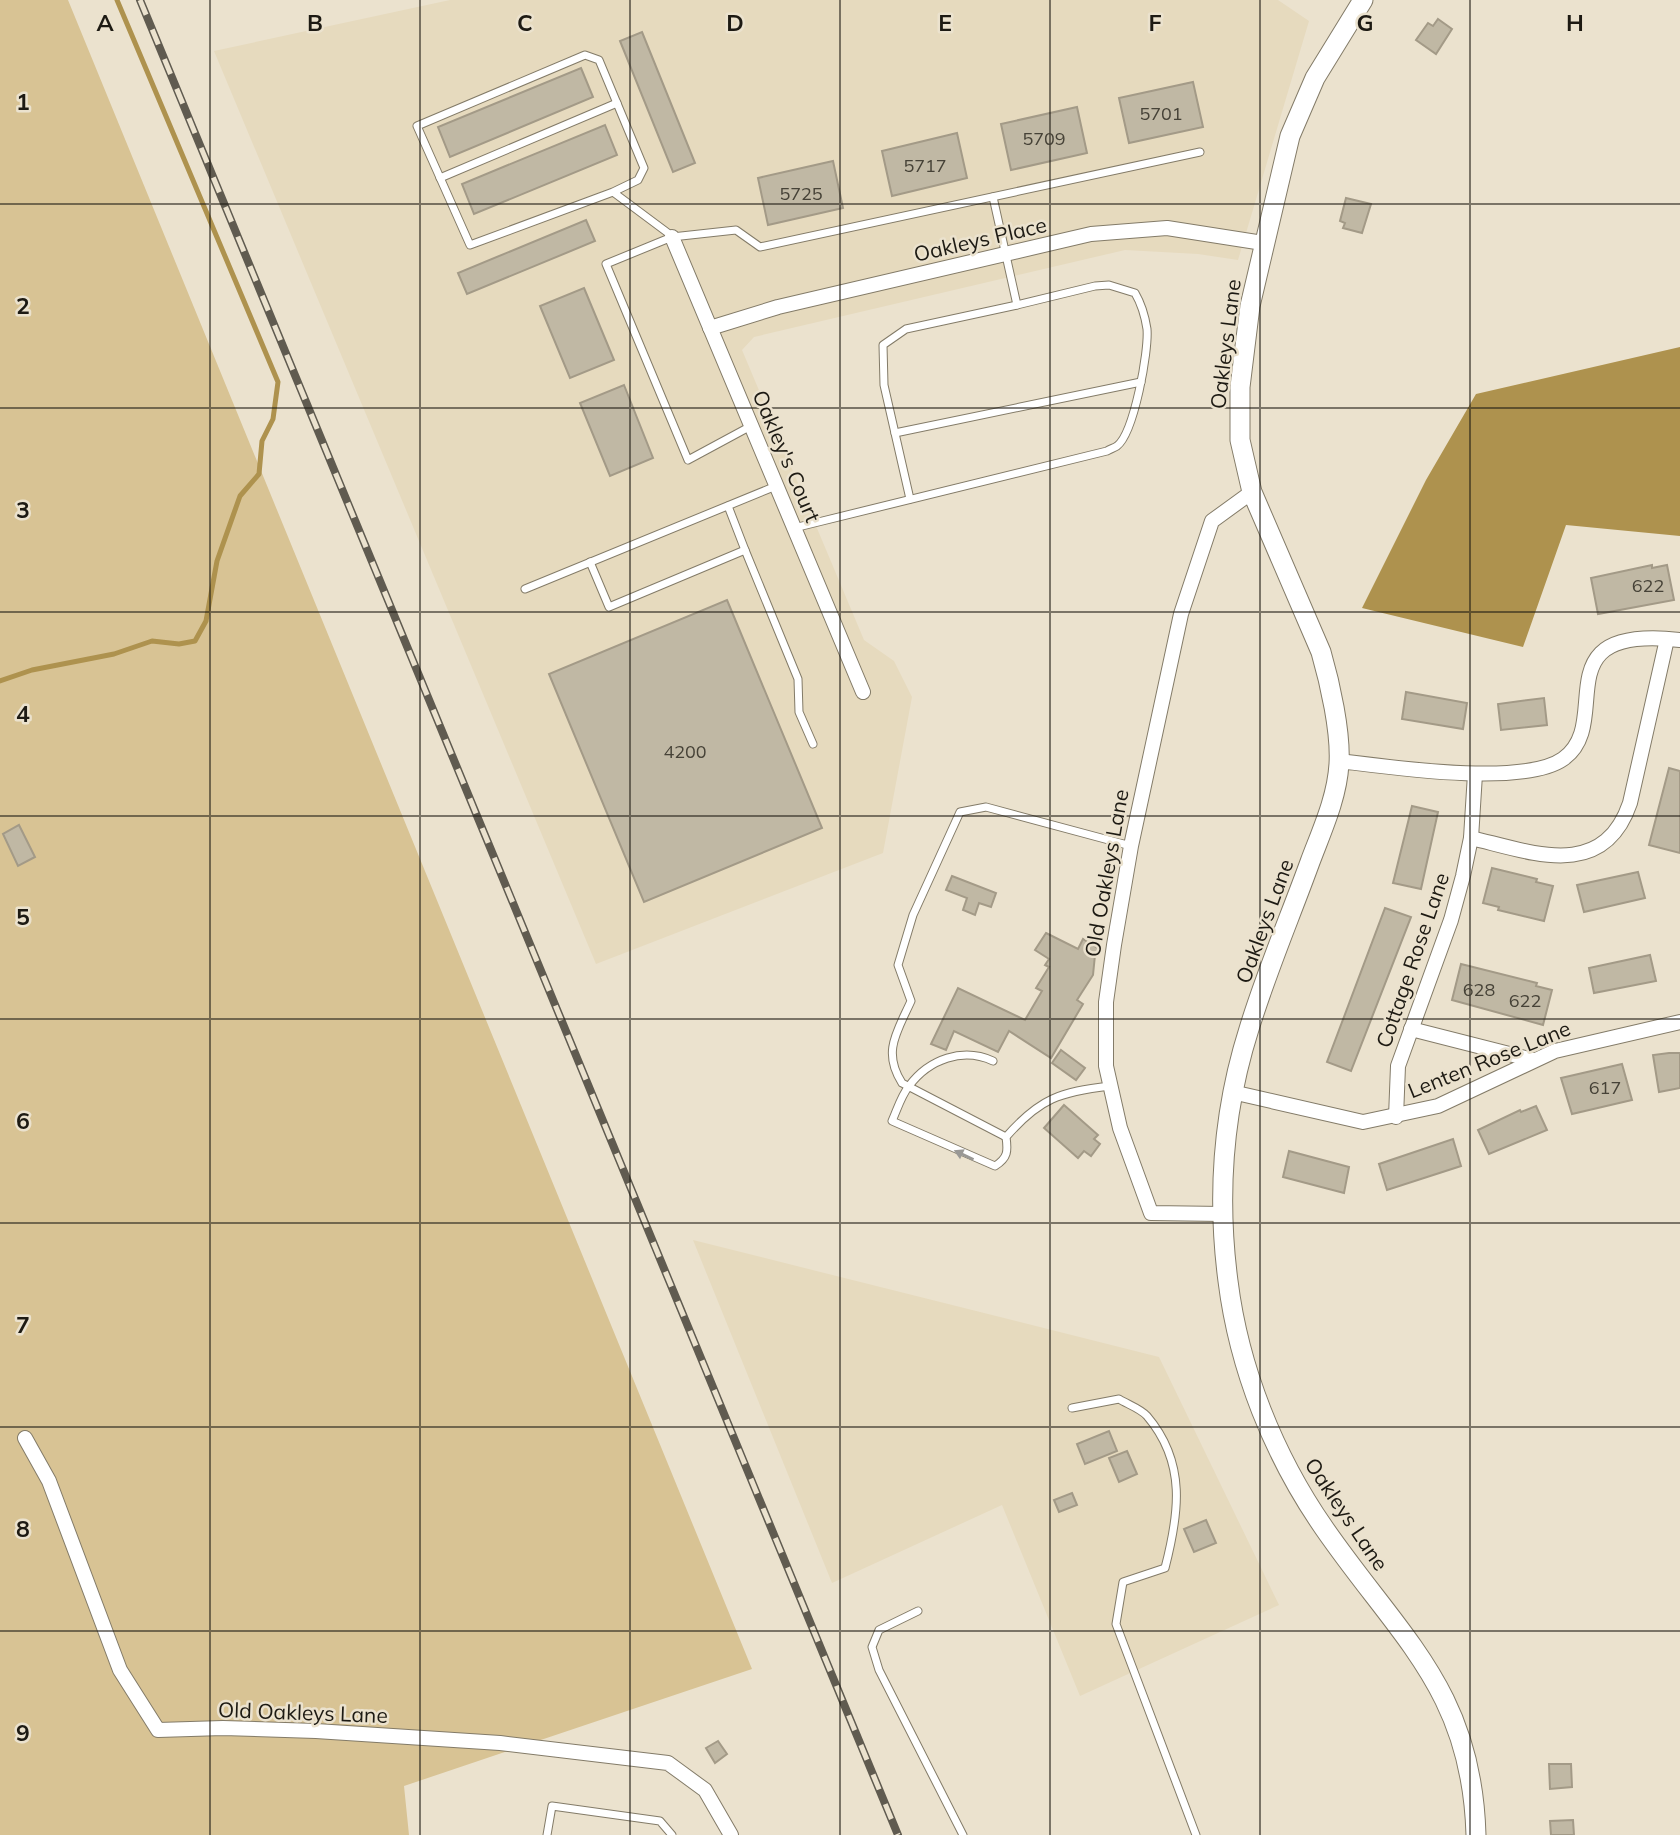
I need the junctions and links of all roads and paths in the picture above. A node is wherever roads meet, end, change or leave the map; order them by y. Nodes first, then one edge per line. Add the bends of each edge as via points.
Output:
1 (1363, 0) edge
2 (617, 103) junction
3 (1200, 152) dead end
4 (440, 178) junction
5 (612, 192) junction
6 (993, 197) junction
7 (673, 237) junction
8 (1263, 243) junction
9 (1008, 254) junction
10 (1017, 305) junction
11 (710, 328) junction
12 (1141, 382) junction
13 (751, 425) junction
14 (895, 433) junction
15 (776, 485) junction
16 (1252, 492) junction
17 (910, 499) junction
18 (728, 506) junction
19 (794, 528) junction
20 (745, 550) junction
21 (590, 562) junction
22 (525, 589) dead end
23 (1674, 640) edge
24 (863, 692) dead end
25 (813, 744) dead end
26 (1340, 761) junction
27 (1475, 774) junction
28 (1471, 838) junction
29 (1131, 845) junction
30 (1680, 1022) edge
31 (1411, 1029) junction
32 (1533, 1060) junction
33 (993, 1061) dead end
34 (1110, 1086) junction
35 (908, 1087) junction
36 (1232, 1092) junction
37 (1396, 1117) junction
38 (1006, 1136) junction
39 (1223, 1214) junction
40 (1072, 1408) dead end
41 (25, 1438) dead end
42 (918, 1611) dead end
43 (547, 1835) edge
44 (671, 1835) edge
45 (731, 1835) edge
46 (964, 1835) edge
47 (1196, 1835) edge
48 (1476, 1835) edge

1 - 8 street, Oakleys Lane via 1333,45 1298,114
2 - 4 lane
2 - 4 lane via 599,60 585,55 417,126
2 - 5 lane via 644,169 638,180
3 - 6 lane
4 - 5 lane via 470,245
5 - 7 lane
6 - 7 lane via 760,247 736,230
6 - 9 lane
7 - 11 street, Oakley's Court
7 - 13 lane via 606,264 688,460
8 - 9 street, Oakleys Place via 1167,228 1091,234
8 - 16 street, Oakleys Lane via 1240,387 1240,440
9 - 10 lane
9 - 11 street, Oakleys Place via 778,307
10 - 12 lane via 1095,286 1135,293 1147,332
10 - 14 lane via 906,329 883,345 884,385
11 - 13 street, Oakley's Court
12 - 14 lane
12 - 17 lane via 1117,446
13 - 15 street, Oakley's Court
14 - 17 lane
15 - 18 lane
15 - 19 street, Oakley's Court
16 - 26 street, Oakleys Lane via 1321,652
16 - 29 street, Old Oakleys Lane via 1212,521 1181,614
17 - 19 lane
18 - 20 lane
18 - 21 lane
19 - 24 street, Oakley's Court
20 - 21 lane via 609,607
20 - 25 lane via 798,679 799,712
21 - 22 lane
23 - 27 street via 1616,644 1597,659 1587,682 1581,736 1561,761 1540,768
23 - 28 street via 1630,803 1612,836 1584,853 1559,857
26 - 27 street
26 - 36 street, Oakleys Lane via 1331,807 1249,1029
27 - 28 street, Cottage Rose Lane
28 - 31 street, Cottage Rose Lane via 1451,920
29 - 34 street, Old Oakleys Lane via 1106,1002 1104,1042
29 - 35 lane via 986,807 960,811 913,915 898,965 911,1001 891,1046 892,1068
30 - 32 street, Lenten Rose Lane via 1576,1045
31 - 32 street
31 - 37 street, Cottage Rose Lane via 1395,1083
32 - 37 street, Lenten Rose Lane via 1438,1106
33 - 35 lane via 972,1053 948,1057
34 - 38 lane via 1066,1091 1042,1101
34 - 39 street, Old Oakleys Lane via 1151,1213
35 - 38 lane
38 -> 35 lane via 1008,1152 995,1166 892,1121
36 - 37 street, Lenten Rose Lane via 1352,1121
36 - 39 street, Oakleys Lane
39 - 48 street, Oakleys Lane via 1237,1331 1267,1425 1324,1528 1436,1680 1461,1735 1471,1771
40 - 47 lane via 1119,1399 1146,1415 1174,1463 1176,1527 1165,1569 1123,1582 1116,1624
41 - 45 street, Old Oakleys Lane via 49,1481 120,1670 158,1730 223,1728 474,1742 668,1763 705,1790
42 - 46 lane via 879,1630 872,1647 879,1670
43 - 44 lane via 552,1806 660,1821

